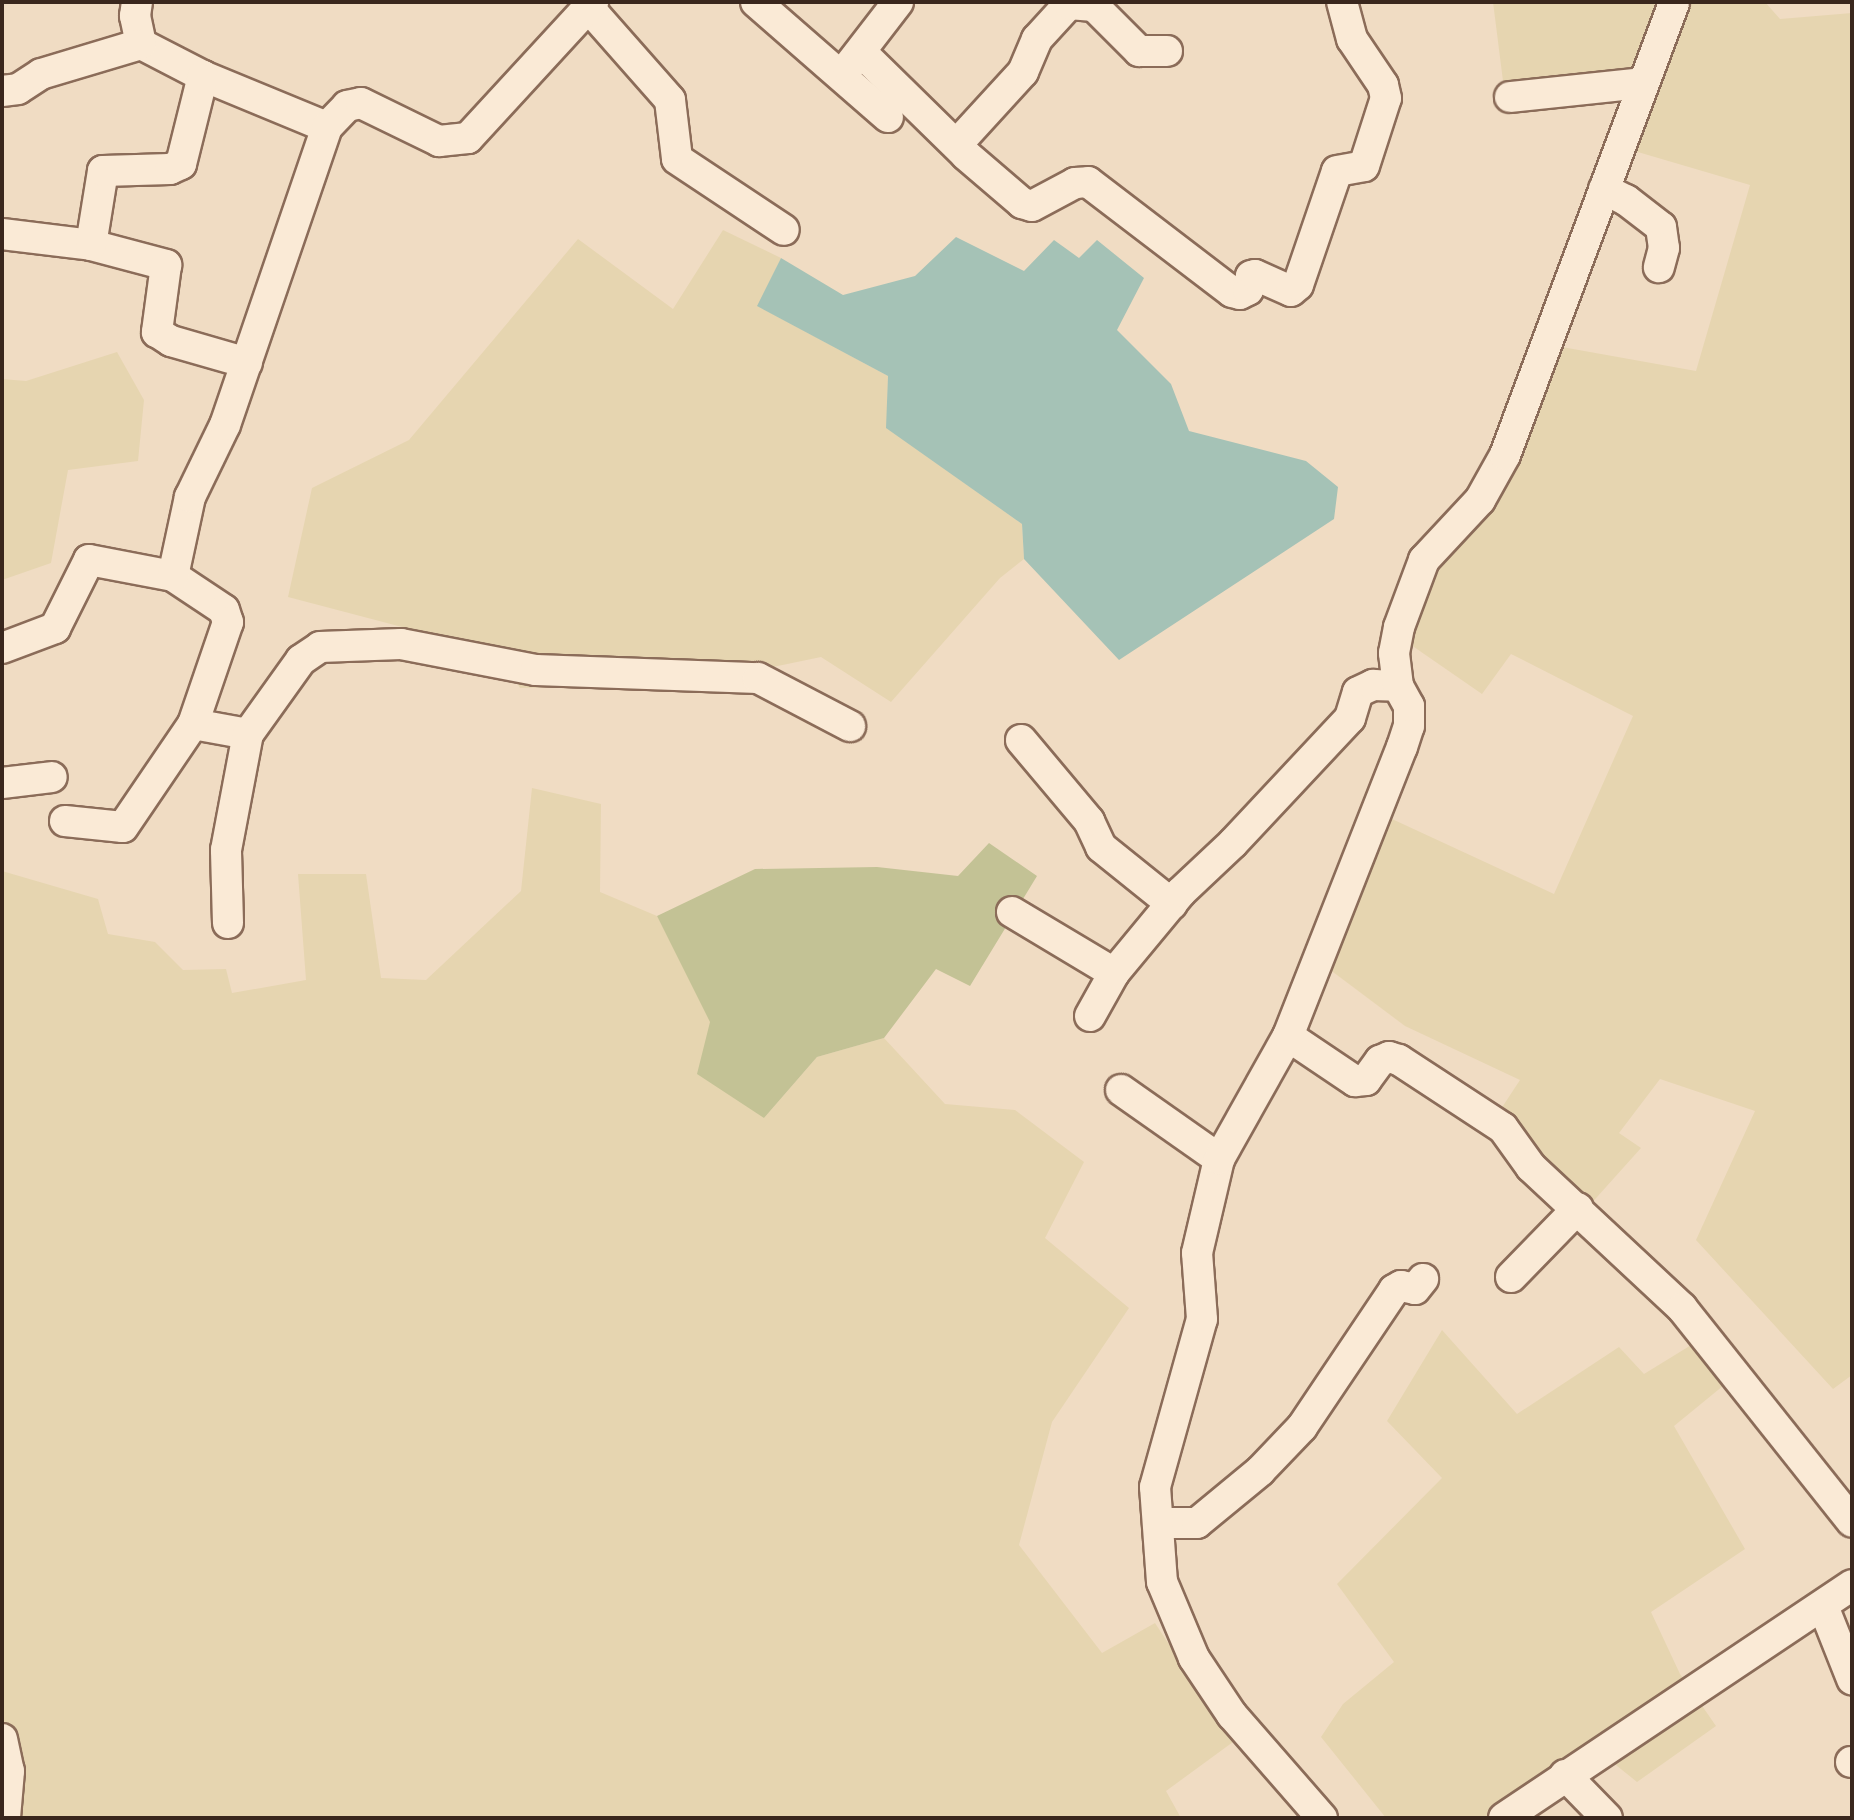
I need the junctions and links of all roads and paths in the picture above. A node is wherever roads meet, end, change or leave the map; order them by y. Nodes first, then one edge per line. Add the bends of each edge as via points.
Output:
1 (137, 2) edge
2 (756, 2) edge
3 (898, 2) edge
4 (1342, 2) edge
5 (1674, 2) edge
6 (591, 4) edge
7 (141, 44) junction
8 (1167, 51) dead end
9 (861, 52) junction
10 (203, 76) junction
11 (841, 76) junction
12 (1643, 83) junction
13 (2, 91) edge
14 (1510, 97) dead end
15 (888, 117) dead end
16 (327, 127) junction
17 (958, 143) junction
18 (1604, 189) junction
19 (784, 230) dead end
20 (2, 234) edge
21 (91, 245) junction
22 (1659, 267) dead end
23 (247, 363) junction
24 (173, 576) junction
25 (2, 648) edge
26 (1398, 686) junction
27 (193, 724) junction
28 (850, 726) dead end
29 (248, 734) junction
30 (1021, 740) dead end
31 (52, 777) dead end
32 (2, 783) edge
33 (65, 821) dead end
34 (1172, 904) junction
35 (1012, 912) dead end
36 (228, 923) dead end
37 (1114, 973) junction
38 (1090, 1016) dead end
39 (1288, 1036) junction
40 (1121, 1090) dead end
41 (1219, 1159) junction
42 (1578, 1208) junction
43 (1511, 1277) dead end
44 (1423, 1279) dead end
45 (1852, 1522) edge
46 (1158, 1523) junction
47 (1852, 1585) edge
48 (1823, 1606) junction
49 (1852, 1679) edge
50 (2, 1739) edge
51 (1565, 1775) junction
52 (5, 1818) edge
53 (1322, 1818) edge
54 (1504, 1818) edge
55 (1607, 1818) edge

1 - 7 street
2 - 11 street
3 - 9 street
4 - 17 street via 1352,39 1386,98 1364,166 1337,171 1298,285 1291,291 1255,275 1248,290 1232,292 1088,182 1075,183 1032,206 1022,203
5 - 12 street
6 - 16 street via 468,138 439,141 361,103 347,106
6 - 19 street via 670,100 677,159
7 - 10 street
7 - 13 street
8 - 17 street via 1139,51 1094,6 1069,4 1037,39 1023,72
9 - 11 street
9 - 17 street
10 - 16 street
10 - 21 street via 181,164 103,171
11 - 15 street
12 - 14 street
12 - 18 street
16 - 23 street
18 - 22 street via 1661,227 1664,248
18 - 26 street via 1505,455 1480,500 1424,560 1399,627 1394,653
20 - 21 street
21 - 23 street via 166,265 157,332
23 - 24 street via 225,425 190,497
24 - 25 street via 89,560 55,628
24 - 27 street via 224,610 228,622
26 - 34 street via 1373,685 1358,692 1350,718
26 - 39 street via 1409,706 1409,726
27 - 29 street
27 - 33 street via 123,827
28 - 29 street via 758,678 536,670 401,644 320,647 301,660
29 - 36 street via 226,850
30 - 34 street via 1089,821 1101,847
31 - 32 street
34 - 37 street
35 - 37 street
37 - 38 street
39 - 41 street
39 - 42 street via 1355,1081 1366,1080 1380,1061 1399,1060 1503,1128 1531,1167
40 - 41 street
41 - 46 street via 1197,1253 1202,1319 1155,1487
42 - 43 street
42 - 45 street via 1682,1308
44 - 46 street via 1415,1289 1394,1290 1302,1427 1260,1471 1197,1523
46 - 53 street via 1162,1582 1194,1658 1232,1715
47 - 48 street
48 - 49 street
48 - 51 street
50 - 52 street via 9,1771
51 - 54 street
51 - 55 street

